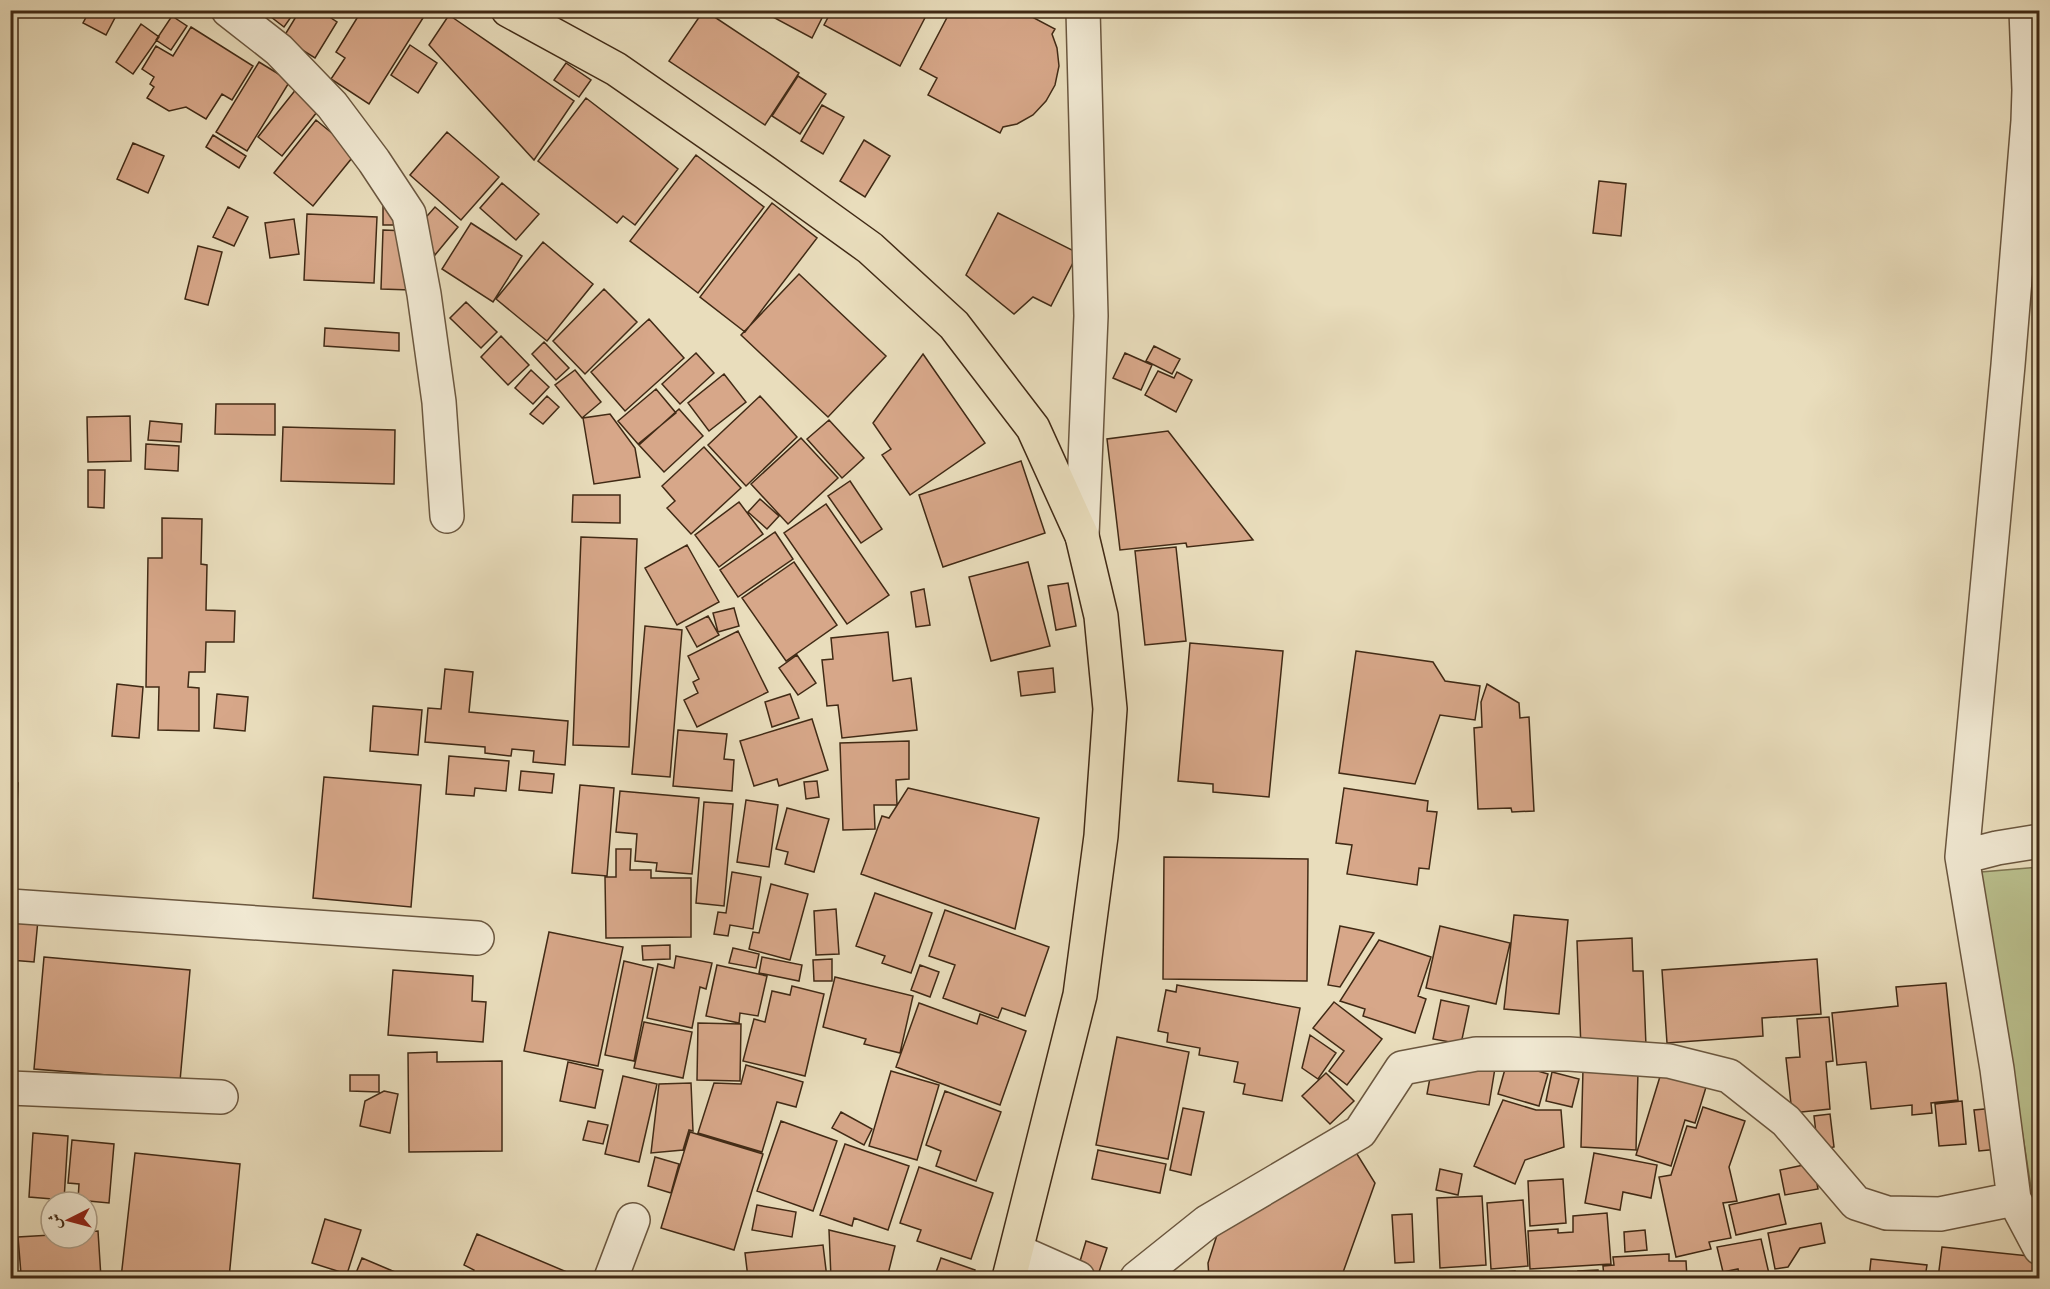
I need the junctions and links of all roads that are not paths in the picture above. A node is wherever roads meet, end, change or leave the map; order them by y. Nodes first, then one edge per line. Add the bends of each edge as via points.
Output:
1 (228, 10) edge
2 (508, 10) edge
3 (1083, 10) edge
4 (2025, 10) edge
5 (2034, 132) edge
6 (447, 516) dead end
7 (1082, 536) junction
8 (2040, 841) edge
9 (1962, 857) junction
10 (10, 906) edge
11 (477, 938) dead end
12 (10, 1088) edge
13 (221, 1097) dead end
14 (2014, 1199) junction
15 (633, 1220) dead end
16 (2040, 1248) edge
17 (1013, 1265) edge
18 (611, 1278) edge
19 (1078, 1278) edge
20 (1137, 1278) edge

1 - 6 street via 279,50 332,105 409,214 439,402
2 - 7 main road via 616,69 870,248 954,325 1033,428
3 - 7 street via 1091,316
4 - 5 street
5 - 9 street
7 - 17 main road via 1101,616 1110,709 1101,836 1080,995
8 - 9 street
9 - 14 street
10 - 11 street
12 - 13 street
14 - 16 street
14 - 20 street via 1940,1214 1887,1213 1856,1203 1786,1121 1729,1076 1669,1061 1569,1054 1476,1054 1402,1068 1360,1132 1207,1222
15 - 18 street
17 - 19 street

